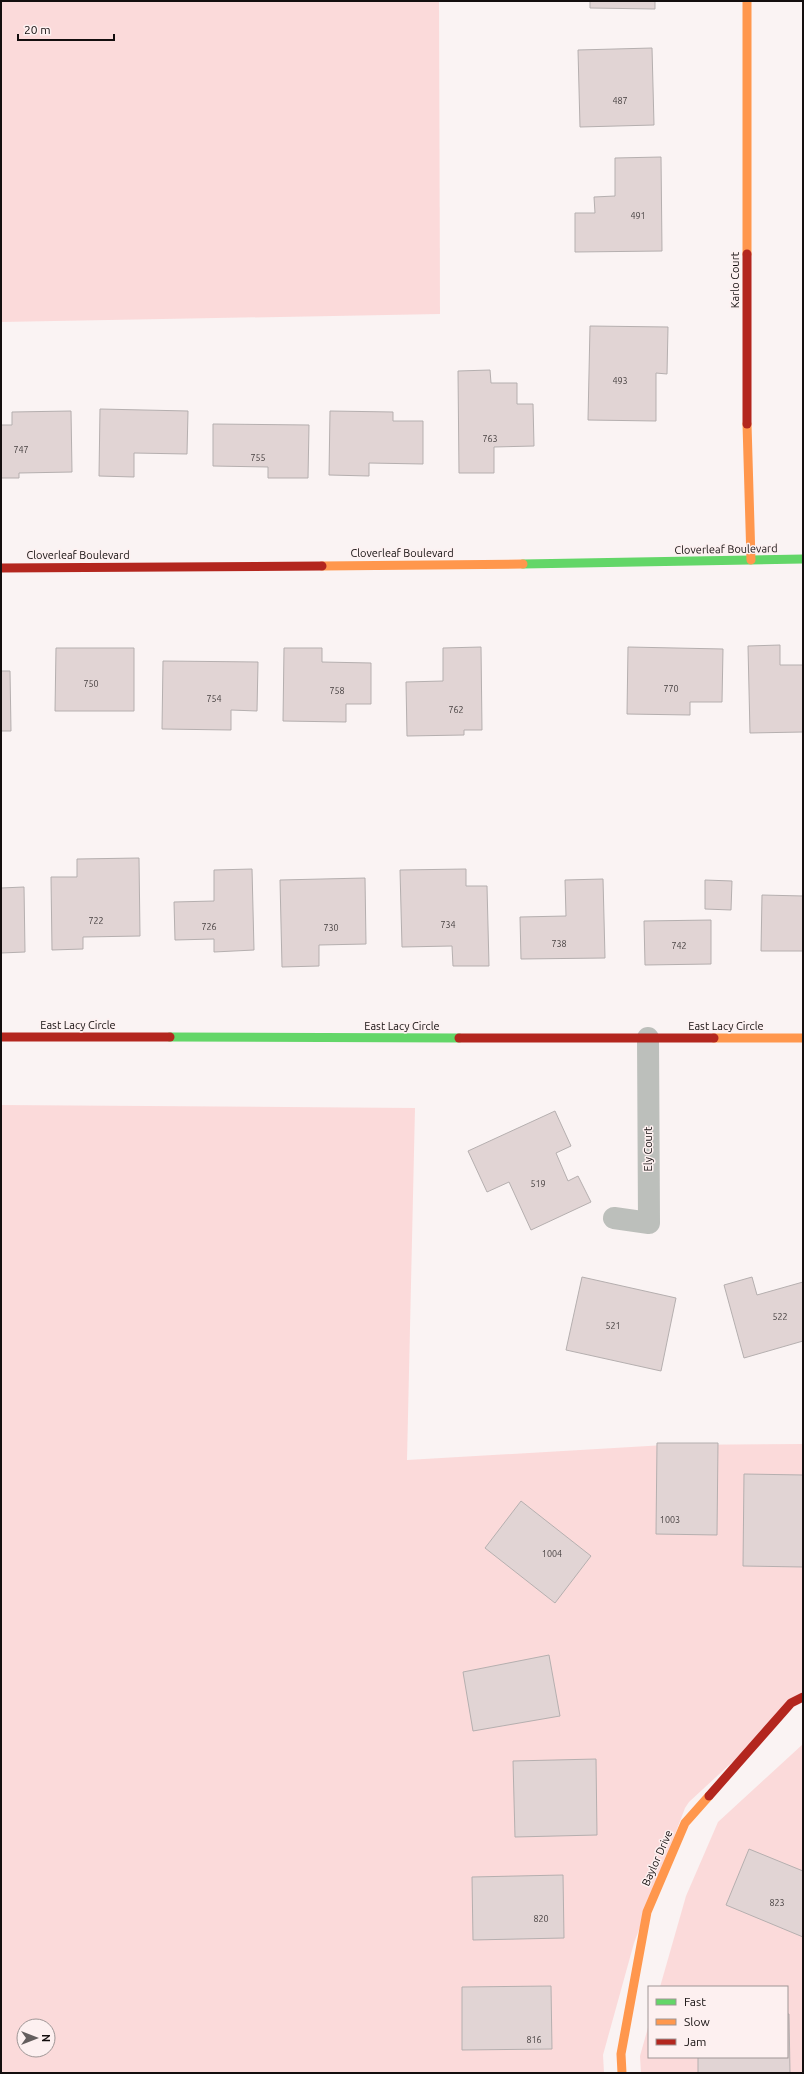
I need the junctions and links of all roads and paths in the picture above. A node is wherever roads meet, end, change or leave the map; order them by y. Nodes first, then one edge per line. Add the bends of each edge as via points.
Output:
1 (747, 1) edge
2 (803, 559) edge
3 (751, 560) junction
4 (1, 568) edge
5 (1, 1036) edge
6 (648, 1038) junction
7 (803, 1038) edge
8 (614, 1218) dead end
9 (803, 1696) edge
10 (622, 2073) edge

1 - 3 street, Karlo Court via 747,412
2 - 3 street, Cloverleaf Boulevard
3 - 4 street, Cloverleaf Boulevard
5 - 6 street, East Lacy Circle
6 - 7 street, East Lacy Circle
6 - 8 street, Ely Court via 649,1224
9 - 10 street, Baylor Drive via 791,1703 685,1823 647,1912 621,2054

